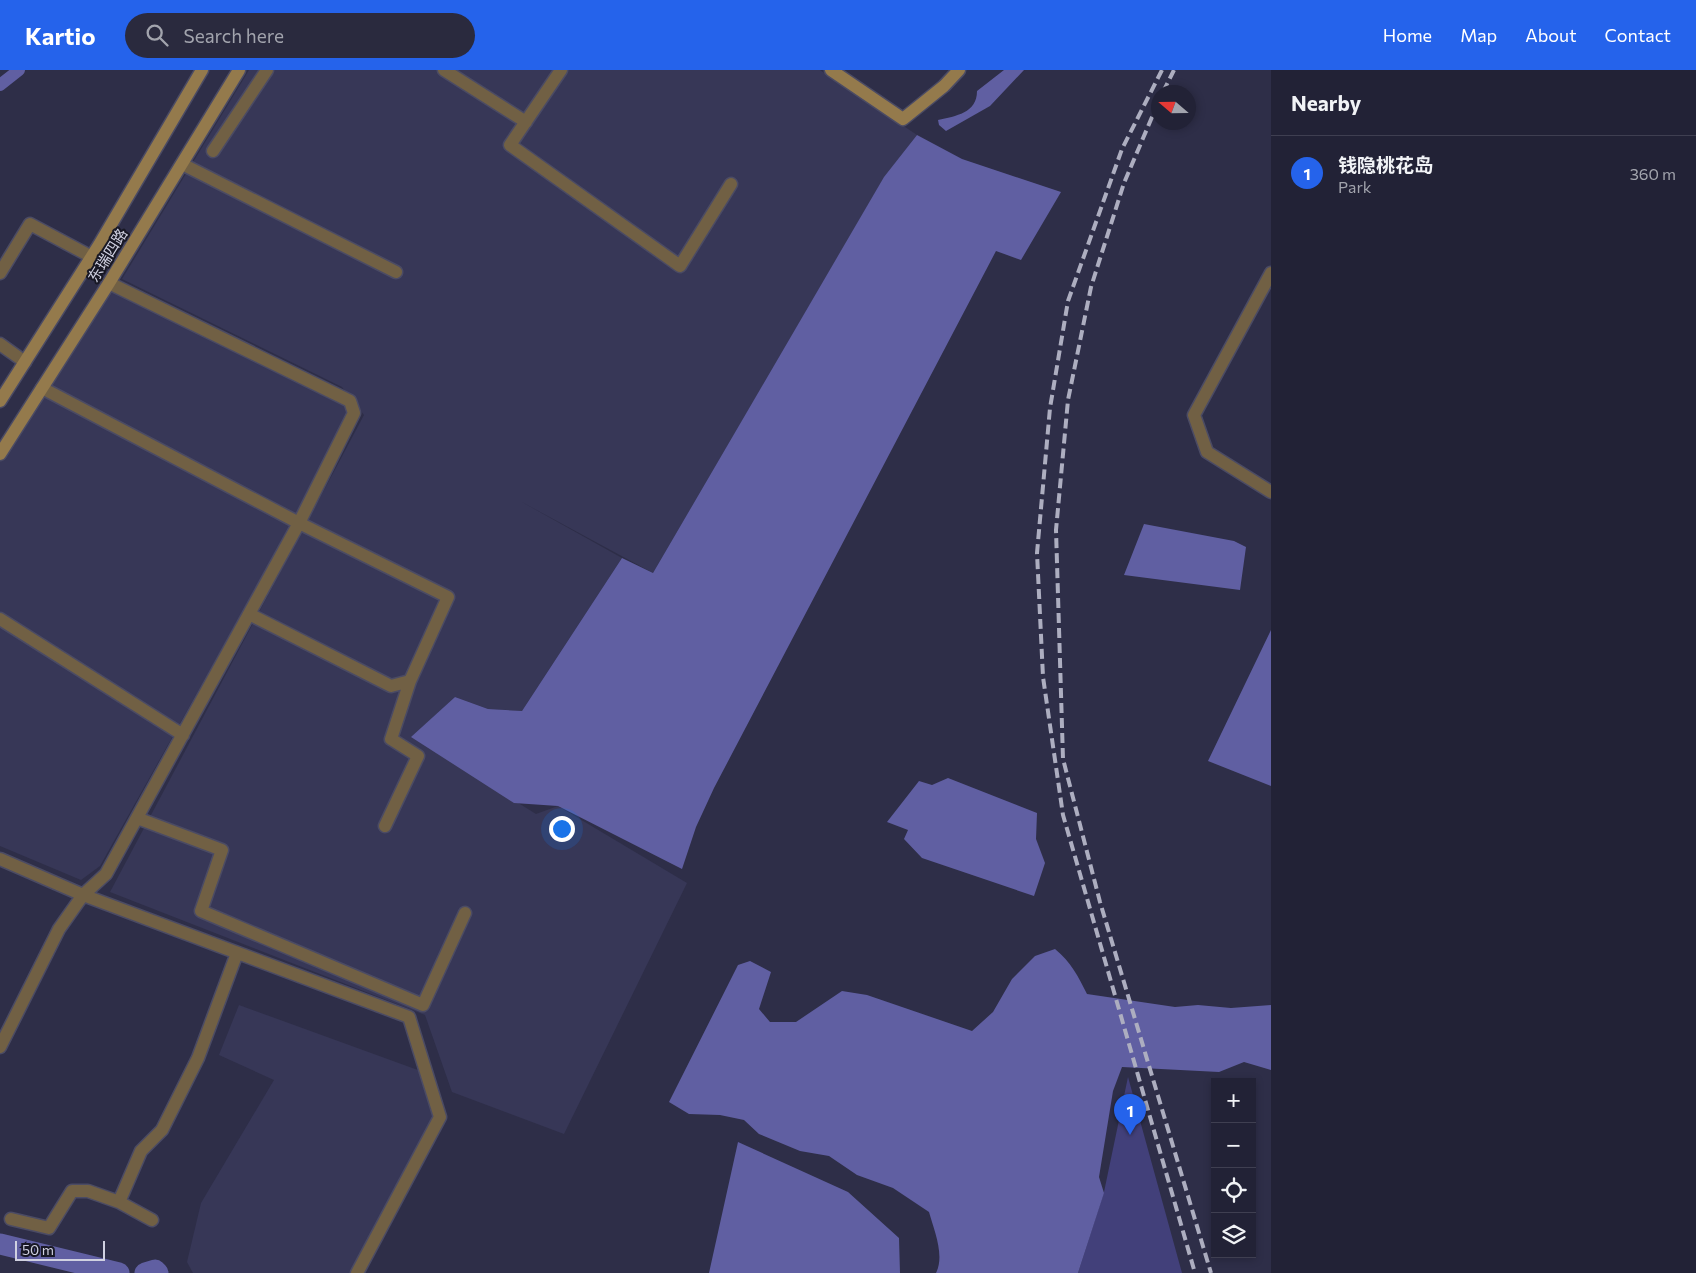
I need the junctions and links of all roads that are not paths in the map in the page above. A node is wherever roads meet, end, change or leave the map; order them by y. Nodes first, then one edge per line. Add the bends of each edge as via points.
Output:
1 (202, 70) edge
2 (239, 70) edge
3 (268, 70) edge
4 (444, 70) edge
5 (561, 70) edge
6 (831, 70) edge
7 (959, 70) edge
8 (526, 122) junction
9 (213, 151) dead end
10 (182, 164) junction
11 (731, 184) dead end
12 (92, 257) junction
13 (396, 272) dead end
14 (0, 273) edge
15 (1271, 273) edge
16 (109, 283) junction
17 (0, 344) edge
18 (25, 362) junction
19 (42, 388) junction
20 (0, 401) edge
21 (0, 454) edge
22 (1271, 492) edge
23 (299, 523) junction
24 (249, 614) junction
25 (0, 619) edge
26 (410, 681) junction
27 (183, 735) junction
28 (137, 818) junction
29 (385, 826) dead end
30 (0, 859) edge
31 (83, 895) junction
32 (465, 913) dead end
33 (236, 953) junction
34 (0, 1047) edge
35 (119, 1202) junction
36 (11, 1219) dead end
37 (152, 1220) dead end
38 (357, 1273) edge

1 - 12 main road, 东瑞四路
2 - 10 main road, 东瑞四路
3 - 9 street
4 - 8 street
5 - 8 street
6 - 7 main road via 903,119
8 - 11 street via 510,145 680,266
10 - 13 street
10 - 16 main road, 东瑞四路
12 - 14 street via 30,224
12 - 18 main road, 东瑞四路
15 - 22 street via 1194,415 1207,452
16 - 19 main road, 东瑞四路
16 - 23 street via 350,401 354,413
17 - 18 street
18 - 20 main road, 东瑞四路
19 - 21 main road, 东瑞四路
19 - 23 street
23 - 24 street
23 - 26 street via 448,597
24 - 26 street via 391,686
24 - 27 street
25 - 27 street
26 - 29 street via 391,739 418,756
27 - 28 street
28 - 31 street via 106,874
28 - 32 street via 222,850 202,911 423,1005
30 - 31 street
31 - 33 street
31 - 34 street via 59,929
33 - 35 street via 198,1058 162,1130 141,1151
33 - 38 street via 409,1017 440,1117
35 - 36 street via 88,1191 72,1191 49,1228
35 - 37 street

